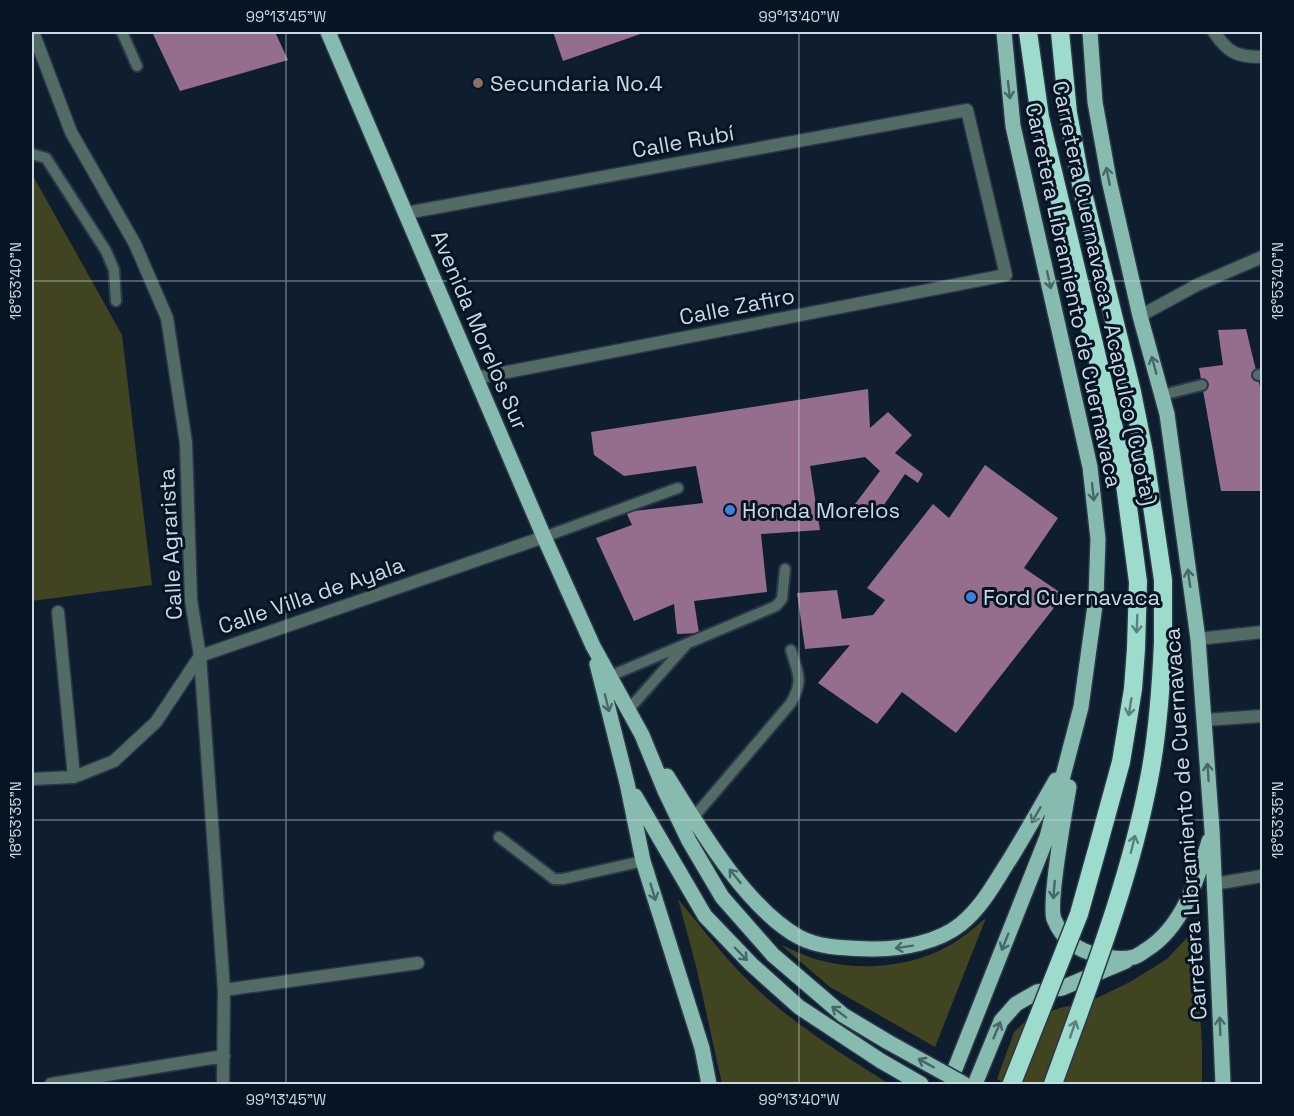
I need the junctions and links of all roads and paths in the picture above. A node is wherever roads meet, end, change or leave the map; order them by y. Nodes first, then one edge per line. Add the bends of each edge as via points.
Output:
1 (33, 32) edge
2 (122, 32) edge
3 (328, 32) edge
4 (1004, 32) edge
5 (1028, 32) edge
6 (1060, 32) edge
7 (1090, 32) edge
8 (1214, 32) edge
9 (1263, 57) edge
10 (137, 66) dead end
11 (32, 154) edge
12 (406, 213) junction
13 (1263, 257) edge
14 (1006, 274) joint
15 (116, 301) dead end
16 (1140, 316) junction
17 (476, 378) junction
18 (1202, 385) dead end
19 (1162, 395) junction
20 (678, 488) dead end
21 (544, 537) junction
22 (785, 569) dead end
23 (58, 612) dead end
24 (1263, 632) edge
25 (1198, 639) junction
26 (688, 642) junction
27 (593, 646) junction
28 (791, 650) dead end
29 (200, 656) junction
30 (610, 676) junction
31 (1081, 707) junction
32 (629, 709) junction
33 (1263, 716) edge
34 (1204, 720) junction
35 (642, 735) junction
36 (1065, 765) junction
37 (74, 777) junction
38 (32, 779) edge
39 (627, 783) junction
40 (693, 818) junction
41 (1212, 830) junction
42 (499, 837) dead end
43 (643, 861) junction
44 (1263, 876) edge
45 (1214, 884) junction
46 (1134, 957) junction
47 (418, 963) dead end
48 (224, 990) junction
49 (224, 1056) junction
50 (51, 1084) edge
51 (223, 1084) edge
52 (709, 1084) edge
53 (921, 1084) edge
54 (949, 1084) edge
55 (964, 1084) edge
56 (975, 1084) edge
57 (1011, 1084) edge
58 (1053, 1084) edge
59 (1223, 1084) edge

1 - 29 street, Calle Agrarista via 71,132 135,244 167,318 186,443 191,600
2 - 10 lane
3 - 12 main road, Avenida Morelos Sur
4 -> 31 main road, Carretera Libramiento de Cuernavaca via 1013,126 1090,467 1098,539 1096,598
5 -> 57 highway, Carretera Cuernavaca - Acapulco (Cuota), bridge via 1040,117 1122,462 1138,582 1133,689 1121,762 1079,914
58 -> 6 highway, Carretera Cuernavaca - Acapulco (Cuota), bridge via 1130,856 1149,778 1160,706 1163,642 1163,580 1144,452 1078,167
16 -> 7 main road, Carretera Libramiento de Cuernavaca via 1095,102
8 - 9 street via 1240,57
11 - 15 lane via 45,158 106,251 114,270
12 - 14 street, Calle Rubí via 967,110
12 - 17 main road, Avenida Morelos Sur
13 - 16 street via 1197,285
14 - 17 street, Calle Zafiro
19 -> 16 main road, Carretera Libramiento de Cuernavaca
17 - 21 main road, Avenida Morelos Sur
18 - 19 lane
25 -> 19 main road, Carretera Libramiento de Cuernavaca
20 - 21 lane
21 - 27 main road, Avenida Morelos Sur
21 - 29 street, Calle Villa de Ayala
22 - 26 lane via 782,599 776,606
23 - 37 street
24 - 25 street
25 - 34 main road, Carretera Libramiento de Cuernavaca
26 - 30 lane
26 - 32 lane
27 - 30 main road
27 -> 39 main road
28 - 40 lane via 800,681 791,703
29 - 37 street, Calle Villa de Ayala via 156,722 114,761
29 - 48 street, Calle Agrarista
30 - 32 main road
31 - 36 main road, Carretera Libramiento de Cuernavaca
31 -> 46 main road via 1053,917 1065,937 1083,952 1110,958
32 - 35 main road
33 - 34 street
41 -> 34 main road, Carretera Libramiento de Cuernavaca
35 - 40 main road
55 -> 35 main road, bridge via 843,1015 773,956 722,897 689,841
36 -> 40 main road via 984,901 959,925 906,947 851,948 800,937 752,897
36 -> 54 main road, Carretera Libramiento de Cuernavaca via 1047,837
37 - 38 street, Calle Villa de Ayala
39 - 43 main road
39 -> 53 main road via 705,916 751,964 799,1007
41 - 45 main road, Carretera Libramiento de Cuernavaca
41 - 46 main road via 1197,878 1179,916 1158,942
42 - 43 lane via 554,879
43 -> 52 main road via 702,1048
44 - 45 street
59 -> 45 main road, Carretera Libramiento de Cuernavaca
56 -> 46 main road via 1001,1021 1016,1004 1037,992 1062,988
47 - 48 street
48 - 49 street, Calle Agrarista
49 - 50 street
49 - 51 street, Calle Agrarista

